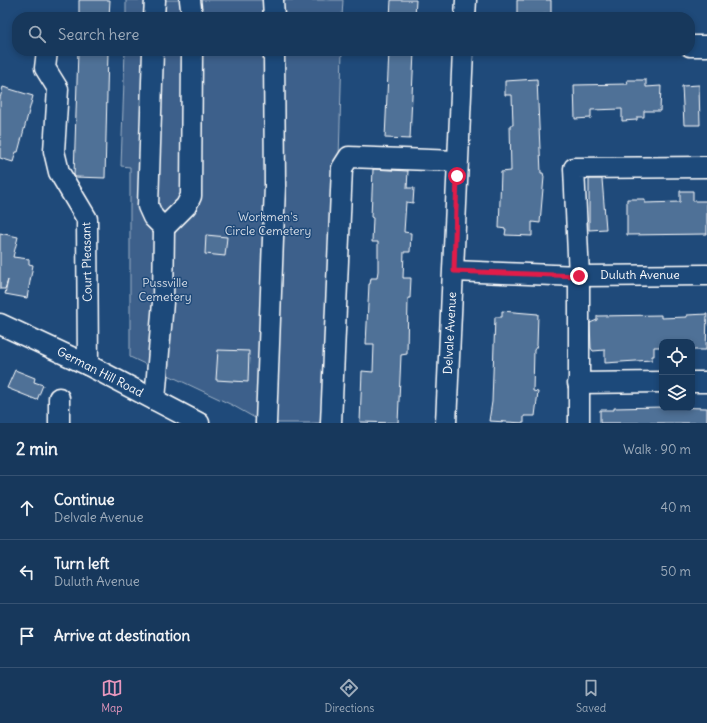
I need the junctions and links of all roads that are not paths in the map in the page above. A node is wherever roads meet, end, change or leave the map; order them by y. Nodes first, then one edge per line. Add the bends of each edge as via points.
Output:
1 (155, 0) edge
2 (190, 0) edge
3 (273, 0) edge
4 (466, 0) edge
5 (154, 12) edge
6 (191, 12) edge
7 (274, 12) edge
8 (465, 12) edge
9 (695, 46) edge
10 (707, 46) edge
11 (46, 56) edge
12 (153, 56) edge
13 (192, 56) edge
14 (274, 56) edge
15 (463, 56) edge
16 (458, 161) junction
17 (707, 167) edge
18 (164, 228) junction
19 (454, 271) junction
20 (707, 275) edge
21 (579, 276) junction
22 (0, 324) edge
23 (88, 365) junction
24 (659, 382) edge
25 (695, 382) edge
26 (707, 382) edge
27 (578, 383) junction
28 (59, 398) dead end
29 (155, 400) junction
30 (171, 416) edge
31 (59, 423) edge
32 (199, 423) edge
33 (207, 423) edge
34 (266, 423) edge
35 (331, 423) edge
36 (446, 423) edge
37 (579, 423) edge

1 - 5 street
2 - 6 street
3 - 7 street
4 - 8 street
9 - 10 street
11 - 23 street, Court Pleasant via 45,68 58,89 54,151 59,172 87,219
12 - 18 street via 148,206
13 - 18 street via 191,196 186,206
14 - 34 street via 275,186
15 - 16 street, Delvale Avenue
16 - 19 street, Delvale Avenue
16 - 35 street via 349,157 342,168
17 - 21 street via 574,168
18 - 29 street via 163,302
19 - 21 street, Duluth Avenue
19 - 36 street, Delvale Avenue
20 - 21 street, Duluth Avenue
21 - 27 street
22 - 23 street, German Hill Road
23 - 29 street, German Hill Road
24 - 27 street
25 - 26 street
27 - 37 street
28 - 31 street
29 - 30 street, German Hill Road
30 - 32 street, German Hill Road
30 - 33 street

